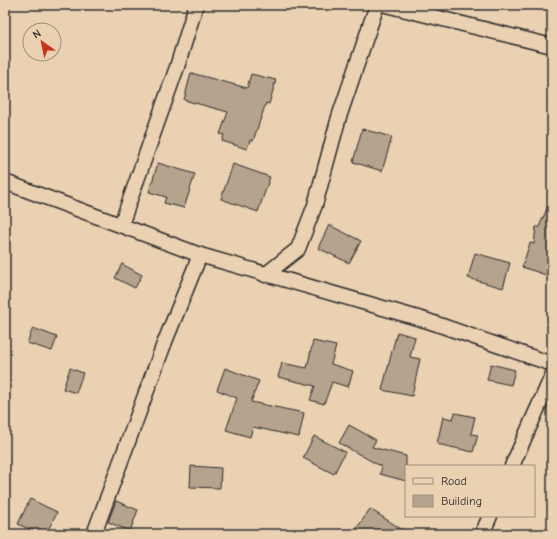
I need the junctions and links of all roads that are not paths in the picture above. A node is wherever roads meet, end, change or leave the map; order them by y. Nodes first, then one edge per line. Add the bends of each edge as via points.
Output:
1 (196, 5) edge
2 (377, 5) edge
3 (386, 5) edge
4 (552, 46) edge
5 (5, 182) edge
6 (121, 225) junction
7 (200, 255) junction
8 (265, 275) junction
9 (552, 364) edge
10 (552, 376) edge
11 (512, 465) edge
12 (490, 517) edge
13 (94, 534) edge
14 (482, 534) edge

1 - 6 street via 177,67
2 - 8 street via 339,117 315,205 298,249
3 - 4 street
5 - 6 street
6 - 7 street
7 - 8 street
7 - 13 street
8 - 9 street via 428,321
10 - 11 street
12 - 14 street

